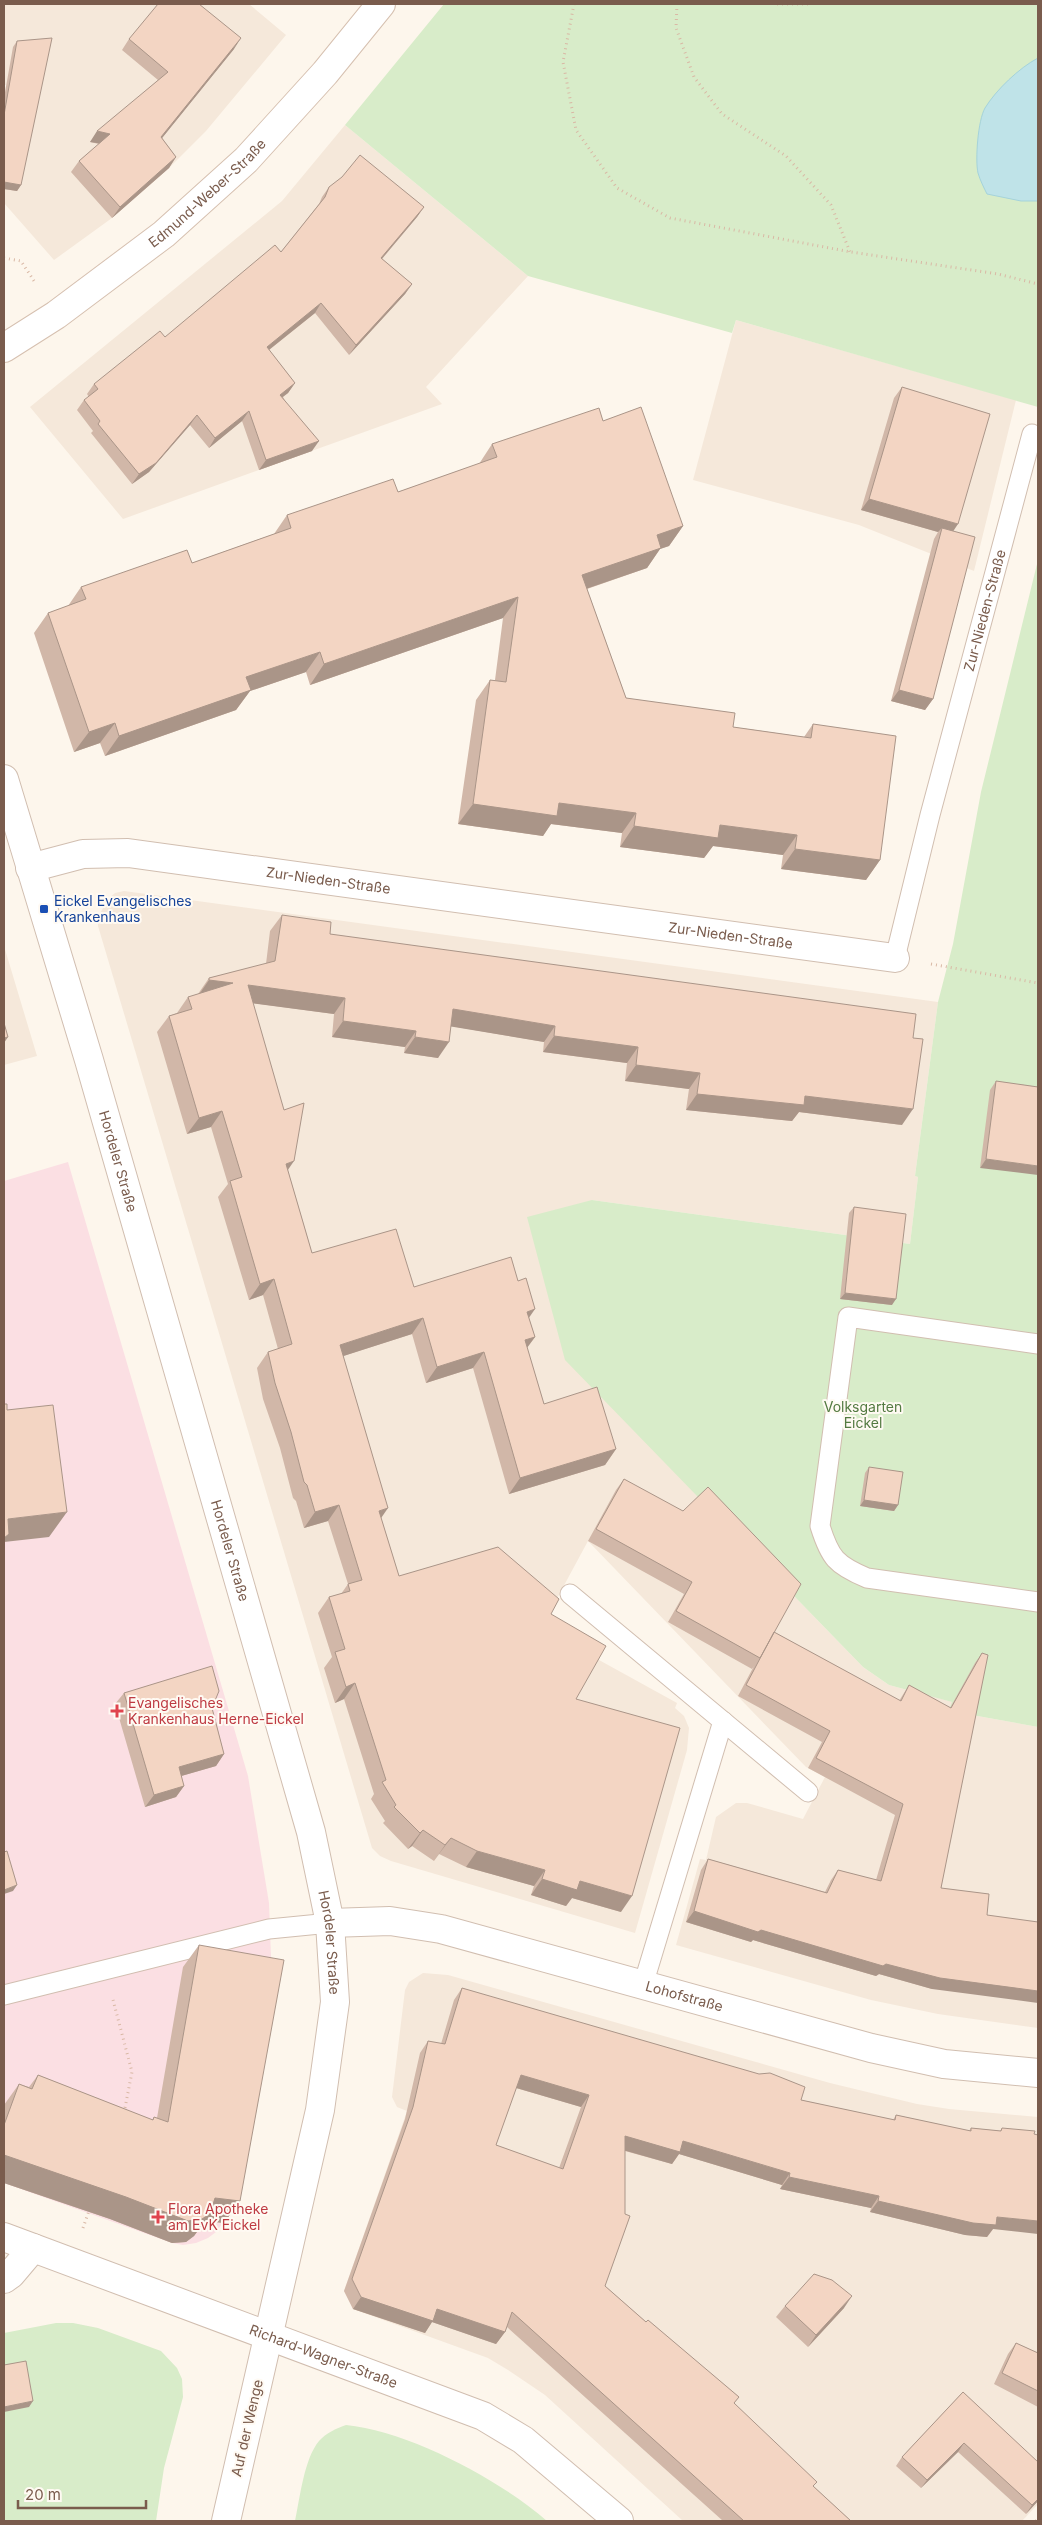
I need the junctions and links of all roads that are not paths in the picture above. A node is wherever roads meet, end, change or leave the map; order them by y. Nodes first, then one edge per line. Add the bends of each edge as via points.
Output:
1 (381, 4) edge
2 (4, 348) edge
3 (1032, 434) dead end
4 (4, 779) edge
5 (30, 868) junction
6 (895, 958) joint
7 (1038, 1344) edge
8 (570, 1594) dead end
9 (1038, 1602) edge
10 (723, 1721) junction
11 (808, 1792) dead end
12 (330, 1923) junction
13 (643, 1984) junction
14 (4, 1996) edge
15 (1038, 2073) edge
16 (4, 2237) edge
17 (33, 2248) junction
18 (4, 2279) edge
19 (269, 2335) junction
20 (226, 2521) edge
21 (618, 2521) edge

1 - 2 street, Edmund-Weber-Straße via 325,73 246,160 164,234 56,315
3 - 6 lane, Zur-Nieden-Straße
4 - 5 street, Hordeler Straße
5 - 6 street, Zur-Nieden-Straße via 83,854 128,853
5 - 12 street, Hordeler Straße via 89,1060 311,1832
7 - 9 lane via 848,1318 820,1526 827,1549 843,1568 867,1578
8 - 10 lane
10 - 11 lane
10 - 13 lane
12 - 13 street, Lohofstraße via 390,1921 441,1930
12 - 14 lane via 269,1930
12 - 19 street, Hordeler Straße via 335,2002 320,2110
13 - 15 street, Lohofstraße via 871,2048 944,2064
16 - 17 street, Richard-Wagner-Straße
17 - 18 street
17 - 19 street, Richard-Wagner-Straße
19 - 20 street, Auf der Wenge
19 - 21 street, Richard-Wagner-Straße via 483,2416 523,2440

